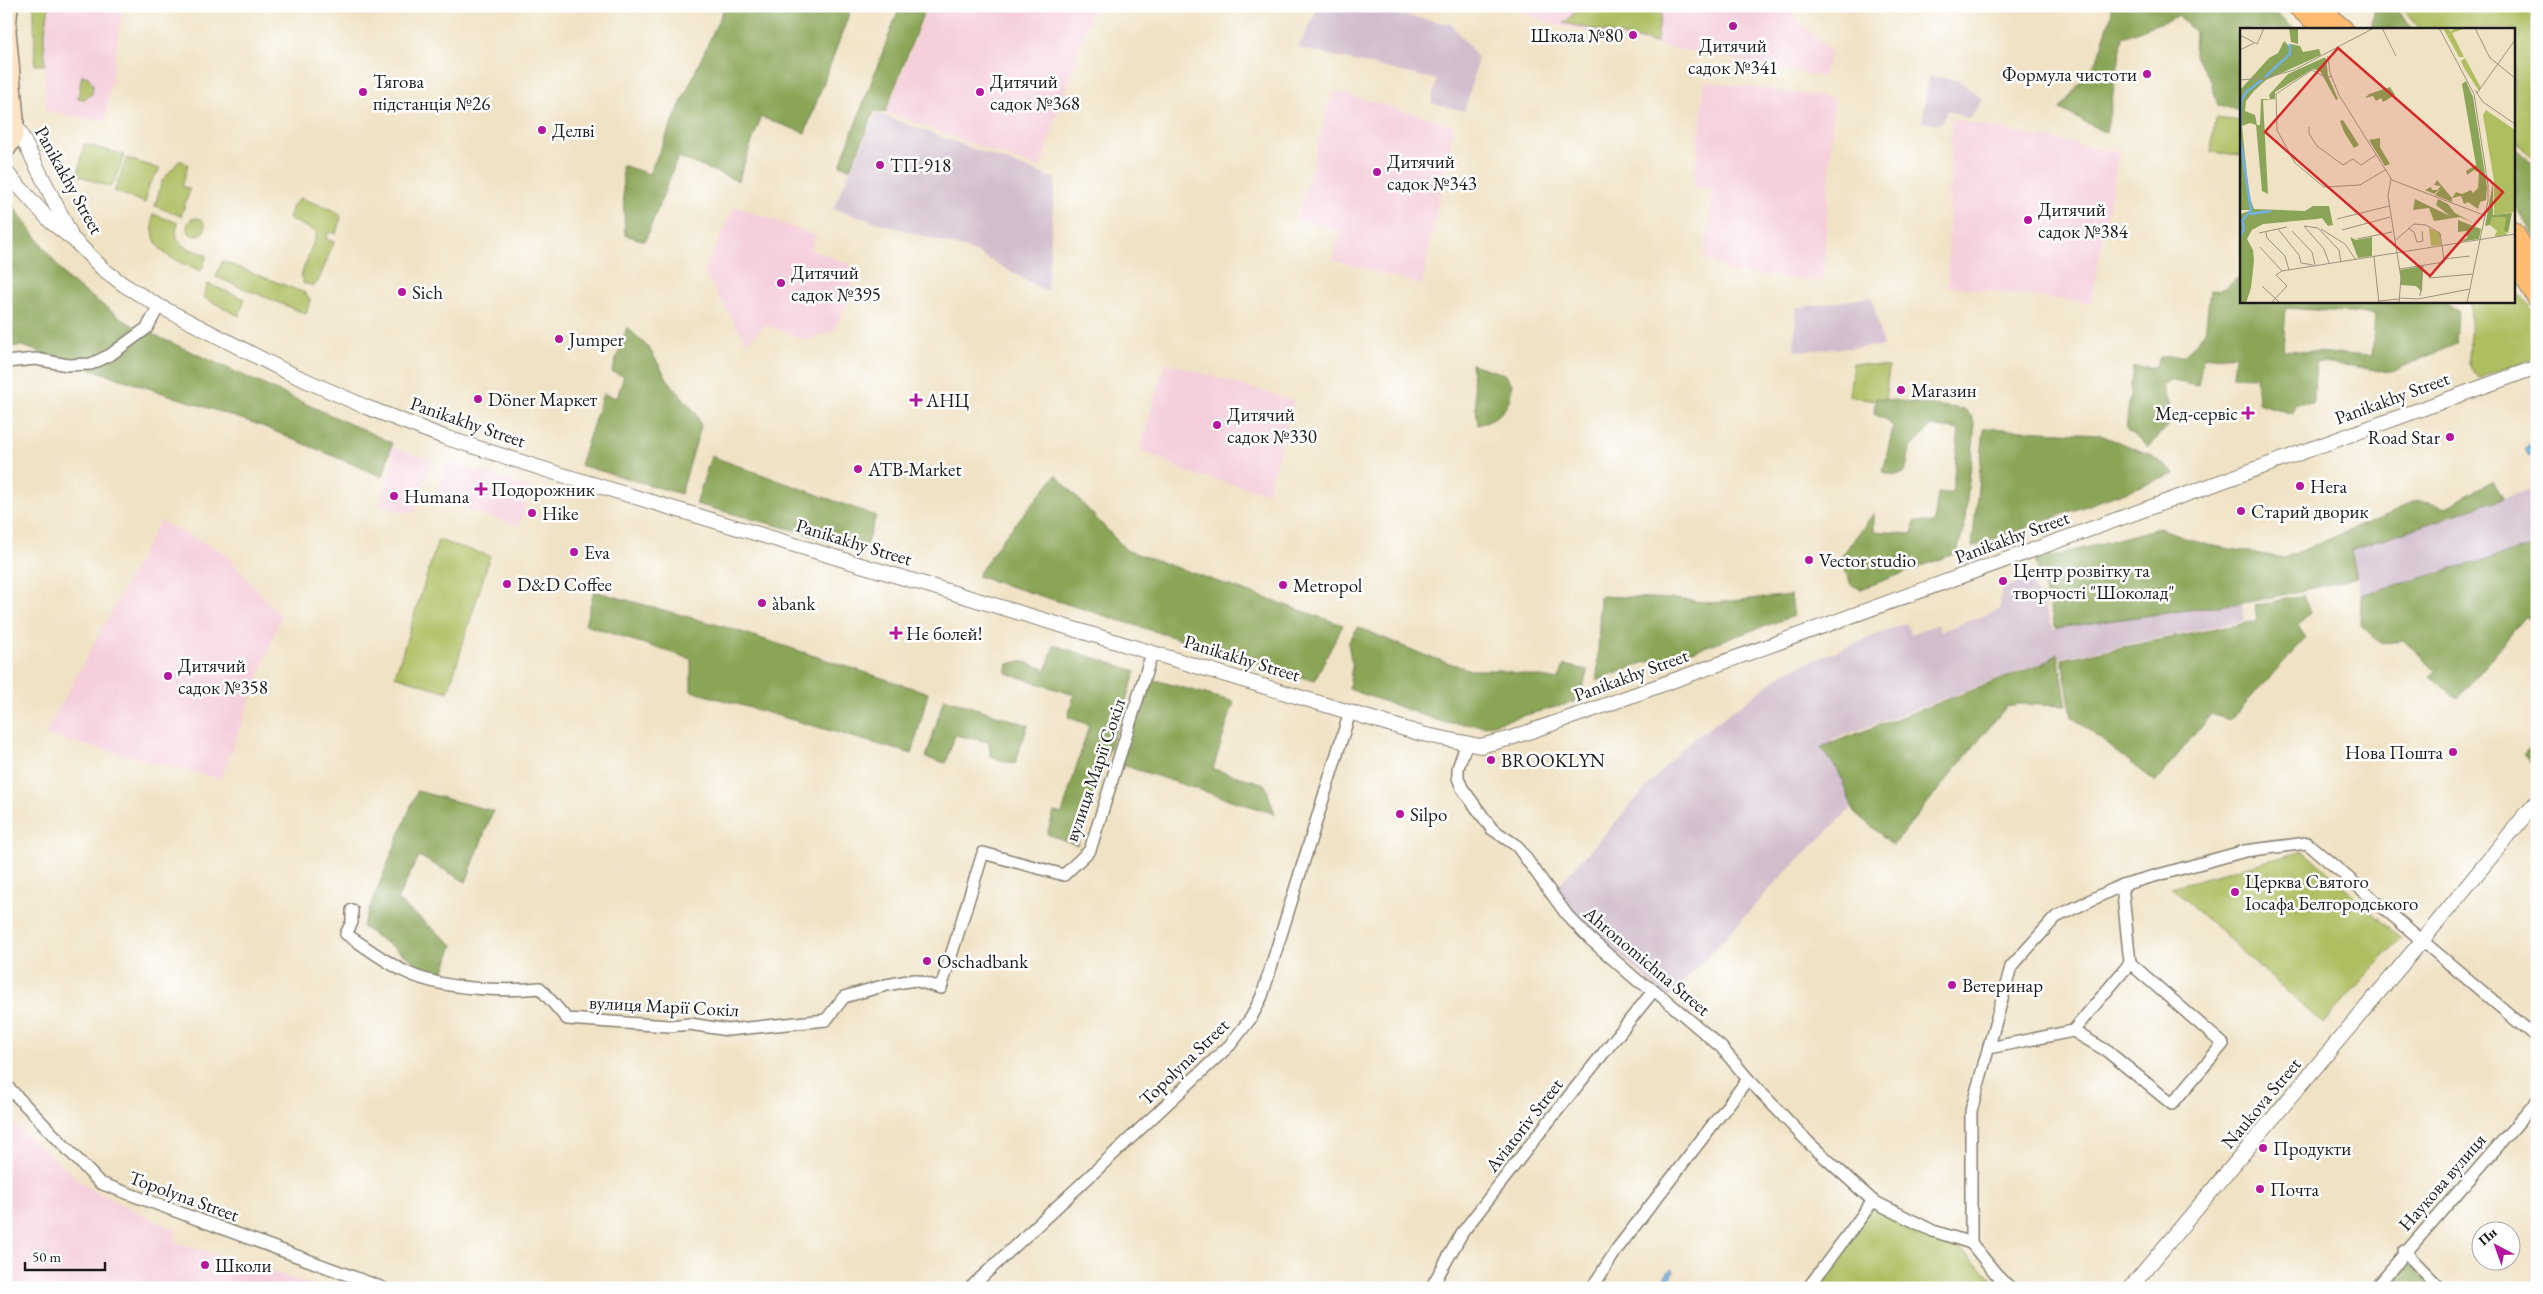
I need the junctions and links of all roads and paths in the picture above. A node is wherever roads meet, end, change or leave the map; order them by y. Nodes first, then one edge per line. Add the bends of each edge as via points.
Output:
1 (10, 6) edge
2 (2296, 6) edge
3 (2318, 6) edge
4 (2321, 28) edge
5 (2343, 28) edge
6 (6, 104) edge
7 (16, 123) junction
8 (6, 151) edge
9 (6, 172) edge
10 (2516, 234) edge
11 (74, 240) junction
12 (2516, 264) edge
13 (2537, 270) edge
14 (2537, 299) edge
15 (159, 306) junction
16 (6, 362) edge
17 (2537, 367) edge
18 (1152, 653) junction
19 (1350, 712) junction
20 (1466, 745) junction
21 (2537, 801) edge
22 (2122, 885) junction
23 (352, 910) dead end
24 (2422, 942) junction
25 (2130, 963) junction
26 (1654, 990) junction
27 (2073, 1030) junction
28 (2537, 1038) edge
29 (1989, 1048) junction
30 (1748, 1079) junction
31 (6, 1085) edge
32 (2537, 1101) edge
33 (1873, 1200) junction
34 (1971, 1243) junction
35 (2404, 1252) junction
36 (383, 1288) edge
37 (970, 1288) edge
38 (1431, 1288) edge
39 (1592, 1288) edge
40 (1808, 1288) edge
41 (2011, 1288) edge
42 (2130, 1288) edge
43 (2375, 1288) edge
44 (2440, 1288) edge

1 - 7 main road, Panikakhy Street via 8,30
2 - 4 main road
3 - 5 main road
6 - 7 main road
7 - 8 main road via 12,144
7 - 11 street, Panikakhy Street
9 - 11 street via 51,222
10 - 13 main road
11 - 15 street, Panikakhy Street via 124,285
12 - 14 main road
15 - 16 street via 147,328 110,356 91,364 68,365 36,359
15 - 18 street, Panikakhy Street via 295,376 444,437
17 - 20 street, Panikakhy Street via 1592,710 1495,743
18 - 19 street, Panikakhy Street
18 - 23 street, вулиця Марії Сокіл via 1090,850 1064,875 983,853 941,988 914,980 886,985 844,997 826,1020 728,1030 690,1024 669,1026 567,1019 540,988 514,990 442,983 408,973 346,934 352,922
19 - 20 street, Panikakhy Street
19 - 37 street, Topolyna Street via 1271,972 1251,1018 1230,1044
20 - 26 street, Ahronomichna Street via 1458,778 1486,822 1499,836 1517,846 1572,921 1638,981
21 - 24 street, Naukova Street
22 - 24 street via 2245,851 2307,843
22 - 25 street
22 - 29 street via 2056,917 2012,967
24 - 28 street
24 - 42 street, Naukova Street
25 - 27 street
25 - 27 street via 2224,1044 2172,1104 2107,1052
26 - 30 street, Ahronomichna Street via 1722,1047
26 - 38 street, Aviatoriv Street via 1462,1233
27 - 29 street
29 - 34 street via 1971,1111
30 - 33 street, Ahronomichna Street via 1835,1169
30 - 39 street via 1617,1249
31 - 36 street, Topolyna Street via 100,1183
32 - 35 street, Наукова вулиця
33 - 34 street, Ahronomichna Street via 1934,1231
33 - 40 street
34 - 41 street
35 - 43 street, Наукова вулиця
35 - 44 street

